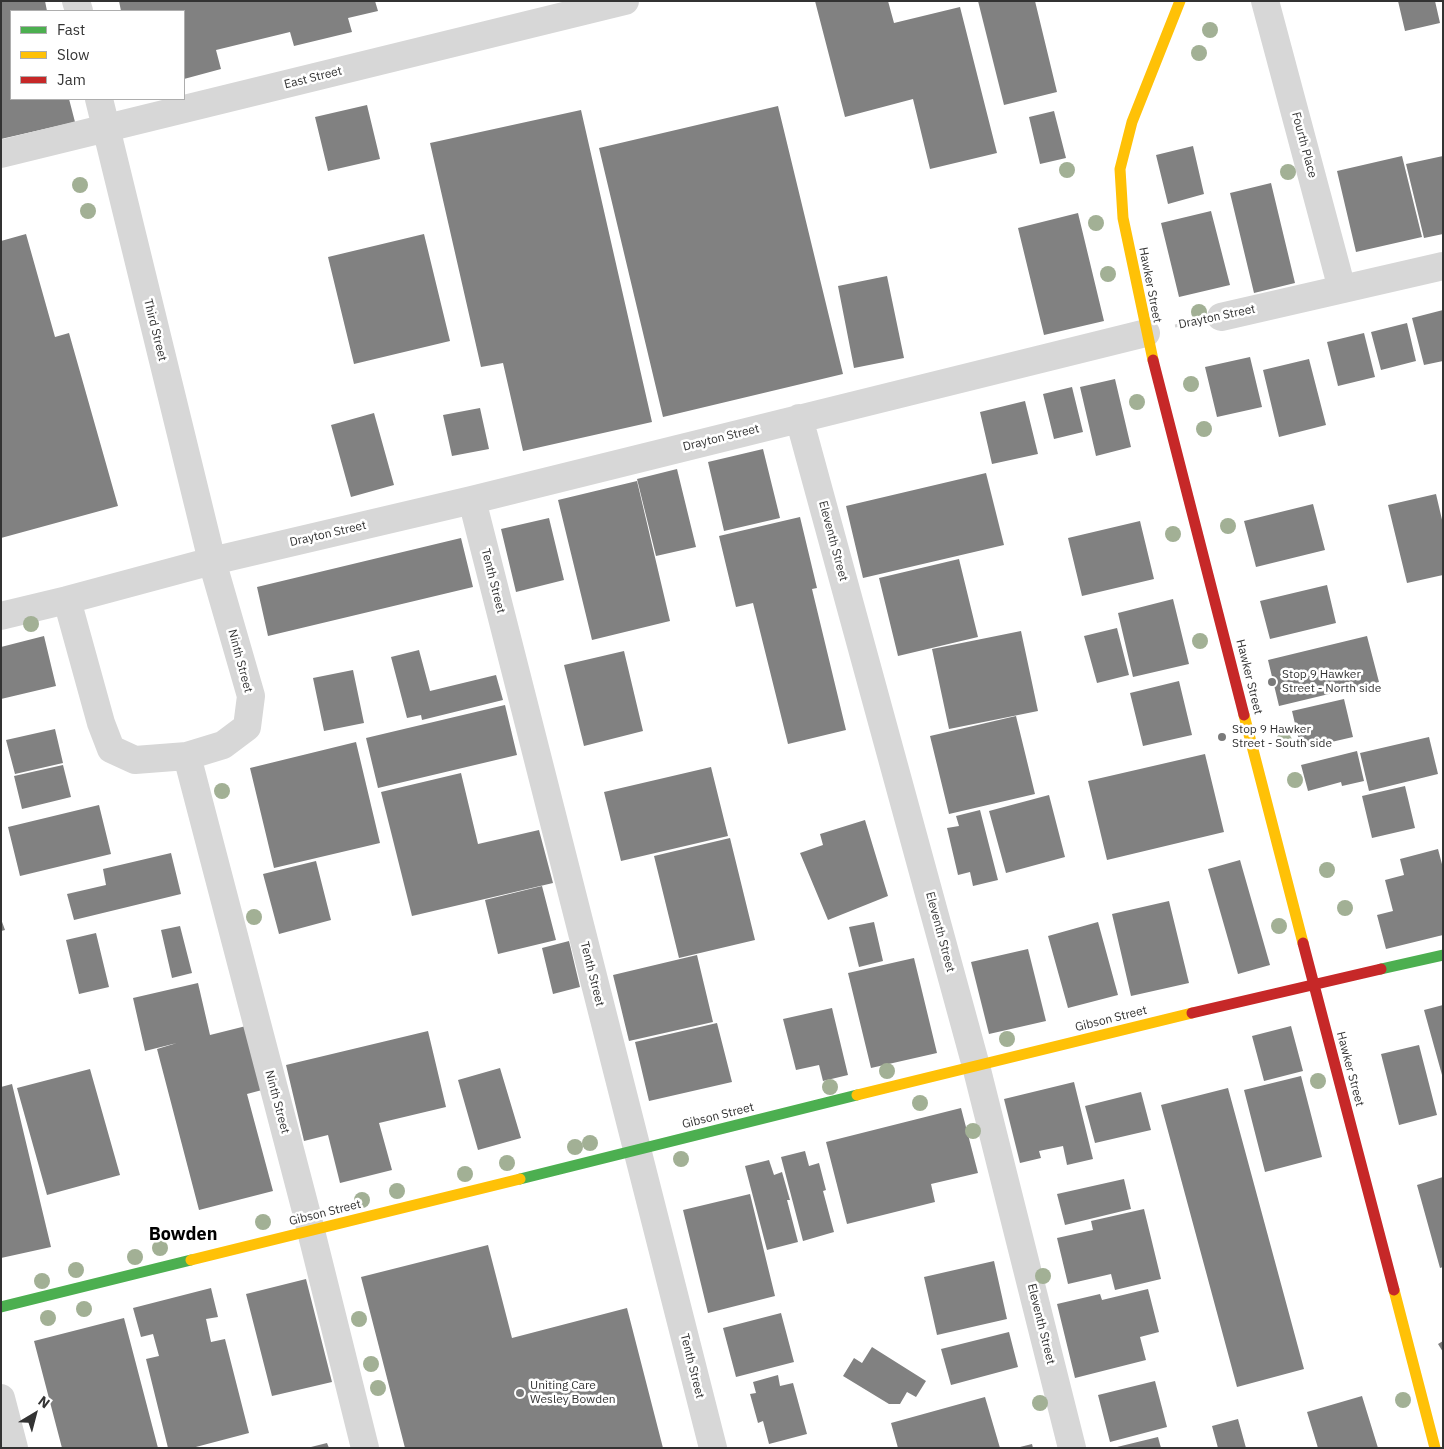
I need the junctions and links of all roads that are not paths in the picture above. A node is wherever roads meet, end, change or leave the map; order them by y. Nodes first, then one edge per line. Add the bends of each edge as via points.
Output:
1 (624, 1) edge
2 (1180, 1) edge
3 (1265, 1) edge
4 (99, 100) edge
5 (106, 129) junction
6 (1, 154) edge
7 (1443, 266) edge
8 (1342, 289) junction
9 (1221, 317) road end
10 (1146, 332) junction
11 (799, 418) junction
12 (472, 500) junction
13 (212, 561) junction
14 (68, 600) junction
15 (1, 616) edge
16 (187, 756) junction
17 (1443, 955) edge
18 (1314, 984) junction
19 (976, 1066) junction
20 (637, 1150) junction
21 (311, 1231) junction
22 (1, 1307) edge
23 (1, 1398) edge
24 (14, 1448) edge
25 (365, 1448) edge
26 (713, 1448) edge
27 (1072, 1448) edge
28 (1435, 1448) edge

1 - 5 street, East Street
2 - 10 street, Hawker Street via 1132,122 1120,169 1123,218
3 - 8 street, Fourth Place
4 - 5 street, Third Street
5 - 6 street, East Street
5 - 13 street, Third Street
7 - 8 street, Drayton Street
8 - 9 street, Drayton Street
10 - 11 street, Drayton Street
10 - 18 street, Hawker Street
11 - 12 street, Drayton Street
11 - 19 street, Eleventh Street
12 - 13 street, Drayton Street
12 - 20 street, Tenth Street
13 - 14 street, Drayton Street
13 - 16 street, Ninth Street via 251,696 247,727 223,744
14 - 15 street, Drayton Street
14 - 16 street, Ninth Street via 111,749 135,760
16 - 21 street, Ninth Street
17 - 18 street, Gibson Street
18 - 19 street, Gibson Street
18 - 28 street, Hawker Street
19 - 20 street, Gibson Street
19 - 27 street, Eleventh Street
20 - 21 street, Gibson Street
20 - 26 street, Tenth Street
21 - 22 street, Gibson Street
21 - 25 street, Ninth Street
23 - 24 street

